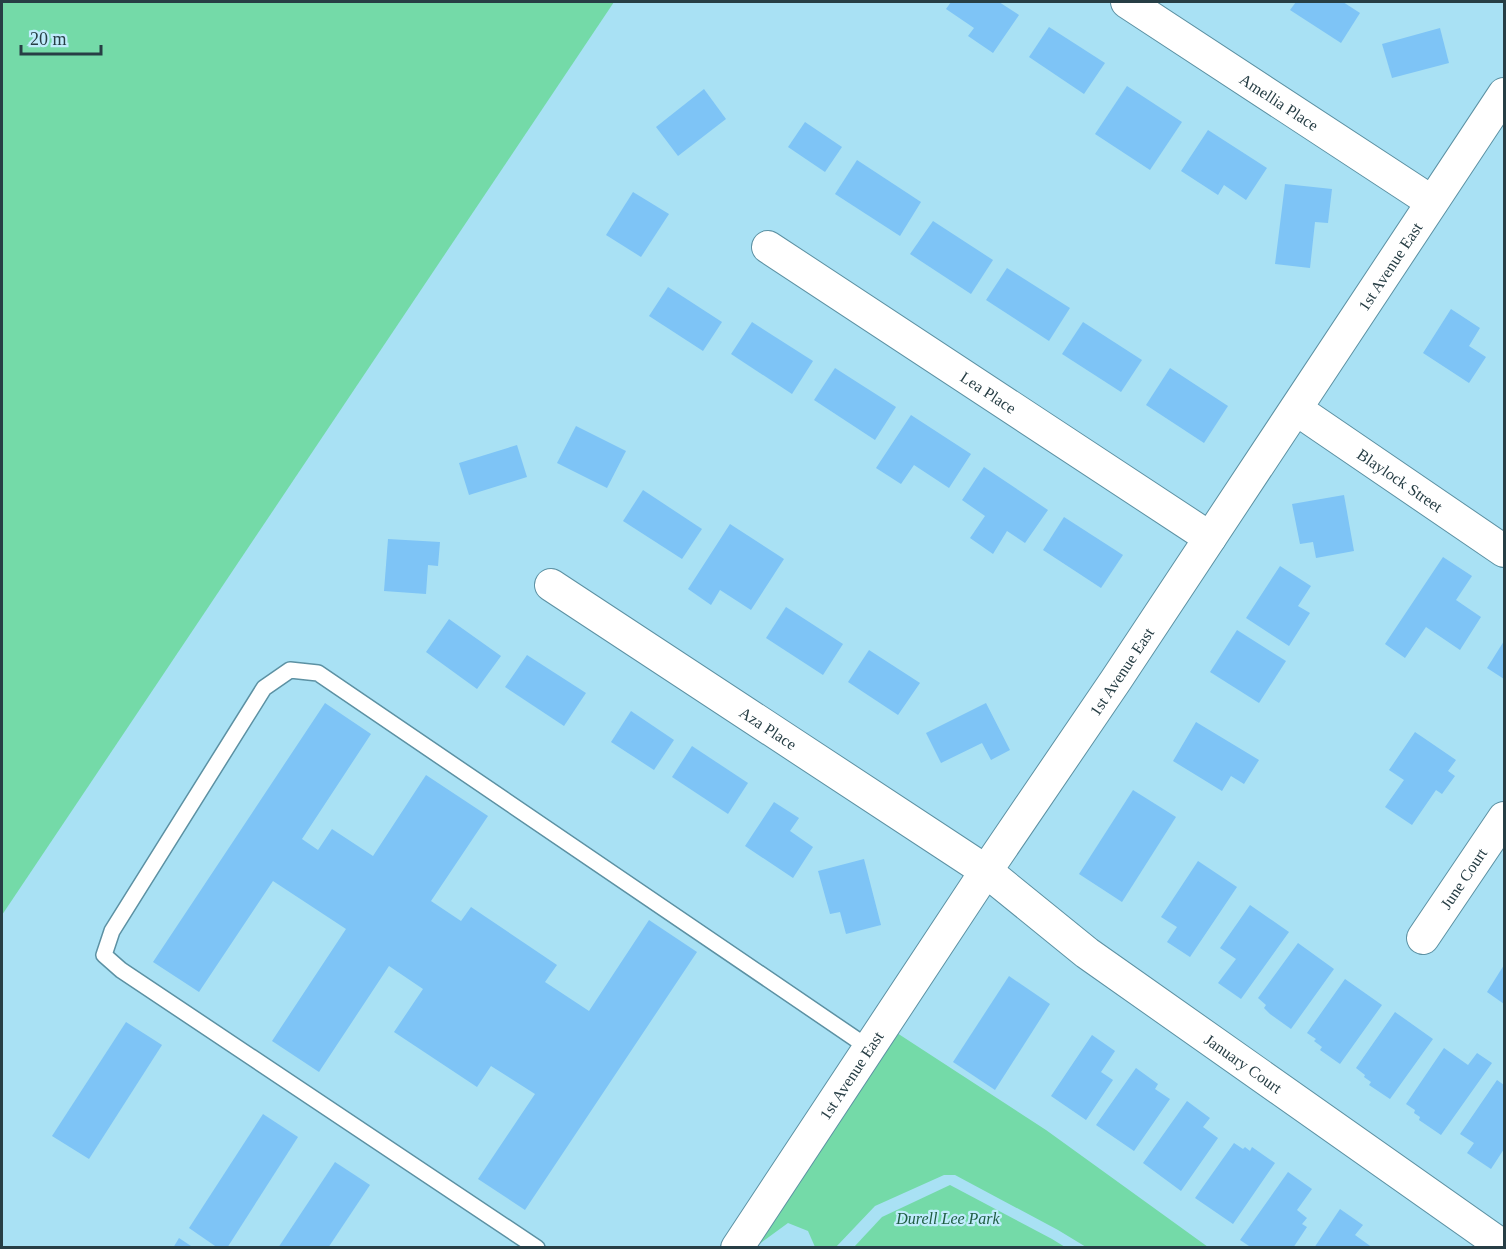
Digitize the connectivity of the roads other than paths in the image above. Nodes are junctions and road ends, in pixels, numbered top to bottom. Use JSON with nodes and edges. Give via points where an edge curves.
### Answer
{"nodes":[{"id":1,"x":1127,"y":2,"type":"edge"},
{"id":2,"x":1504,"y":94,"type":"edge"},
{"id":3,"x":1432,"y":202,"type":"junction"},
{"id":4,"x":768,"y":247,"type":"dead end"},
{"id":5,"x":1296,"y":409,"type":"junction"},
{"id":6,"x":1210,"y":538,"type":"junction"},
{"id":7,"x":1504,"y":551,"type":"edge"},
{"id":8,"x":551,"y":585,"type":"dead end"},
{"id":9,"x":1504,"y":818,"type":"edge"},
{"id":10,"x":986,"y":871,"type":"junction"},
{"id":11,"x":1423,"y":938,"type":"dead end"},
{"id":12,"x":869,"y":1048,"type":"junction"},
{"id":13,"x":1504,"y":1247,"type":"edge"},
{"id":14,"x":537,"y":1248,"type":"edge"},
{"id":15,"x":737,"y":1248,"type":"edge"}],
"edges":[{"from":1,"to":3,"type":"street","name":"Amellia Place"},
{"from":2,"to":3,"type":"street","name":"1st Avenue East"},
{"from":3,"to":5,"type":"street","name":"1st Avenue East"},
{"from":4,"to":6,"type":"street","name":"Lea Place"},
{"from":5,"to":6,"type":"street","name":"1st Avenue East"},
{"from":5,"to":7,"type":"street","name":"Blaylock Street"},
{"from":6,"to":10,"type":"street","name":"1st Avenue East"},
{"from":8,"to":10,"type":"street","name":"Aza Place"},
{"from":9,"to":11,"type":"street","name":"June Court"},
{"from":10,"to":12,"type":"street","name":"1st Avenue East"},
{"from":10,"to":13,"type":"street","name":"January Court","via":[[1087,953]]},
{"from":12,"to":14,"type":"lane","via":[[318,673],[290,670],[264,688],[112,931],[104,955]]},
{"from":12,"to":15,"type":"street","name":"1st Avenue East"}]}
